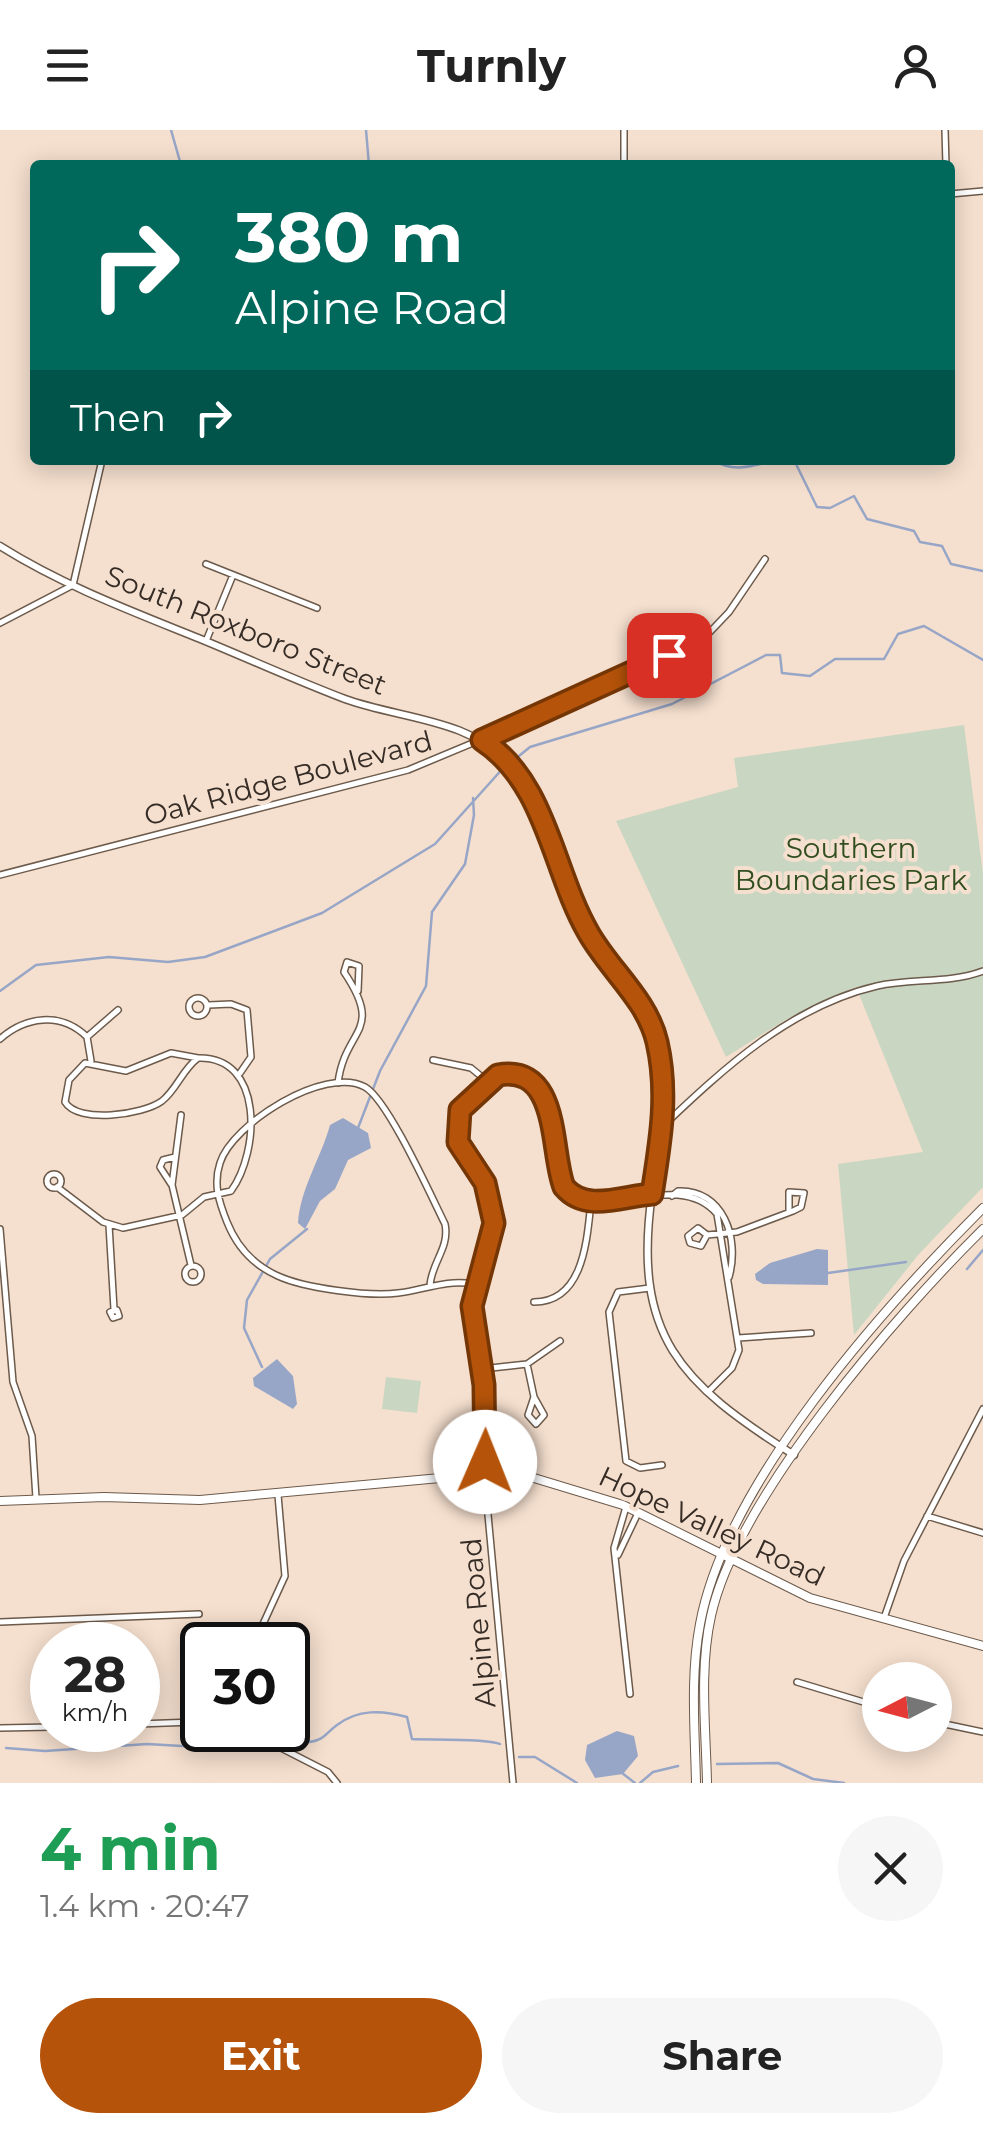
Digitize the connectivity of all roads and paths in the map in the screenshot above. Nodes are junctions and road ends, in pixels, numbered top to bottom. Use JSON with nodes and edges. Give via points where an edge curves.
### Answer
{"nodes":[{"id":1,"x":624,"y":130,"type":"edge"},
{"id":2,"x":945,"y":130,"type":"edge"},
{"id":3,"x":624,"y":160,"type":"edge"},
{"id":4,"x":946,"y":160,"type":"edge"},
{"id":5,"x":983,"y":191,"type":"edge"},
{"id":6,"x":955,"y":194,"type":"edge"},
{"id":7,"x":101,"y":465,"type":"edge"},
{"id":8,"x":0,"y":546,"type":"edge"},
{"id":9,"x":766,"y":558,"type":"dead end"},
{"id":10,"x":206,"y":564,"type":"dead end"},
{"id":11,"x":233,"y":575,"type":"junction"},
{"id":12,"x":73,"y":586,"type":"junction"},
{"id":13,"x":317,"y":608,"type":"dead end"},
{"id":14,"x":0,"y":623,"type":"edge"},
{"id":15,"x":206,"y":641,"type":"junction"},
{"id":16,"x":482,"y":740,"type":"junction"},
{"id":17,"x":0,"y":875,"type":"edge"},
{"id":18,"x":983,"y":971,"type":"edge"},
{"id":19,"x":358,"y":991,"type":"junction"},
{"id":20,"x":209,"y":1005,"type":"dead end"},
{"id":21,"x":118,"y":1010,"type":"dead end"},
{"id":22,"x":87,"y":1037,"type":"junction"},
{"id":23,"x":0,"y":1039,"type":"edge"},
{"id":24,"x":198,"y":1058,"type":"junction"},
{"id":25,"x":433,"y":1060,"type":"dead end"},
{"id":26,"x":91,"y":1062,"type":"junction"},
{"id":27,"x":240,"y":1073,"type":"junction"},
{"id":28,"x":488,"y":1082,"type":"junction"},
{"id":29,"x":338,"y":1083,"type":"junction"},
{"id":30,"x":180,"y":1115,"type":"dead end"},
{"id":31,"x":662,"y":1127,"type":"junction"},
{"id":32,"x":248,"y":1129,"type":"junction"},
{"id":33,"x":175,"y":1158,"type":"junction"},
{"id":34,"x":172,"y":1185,"type":"junction"},
{"id":35,"x":58,"y":1187,"type":"dead end"},
{"id":36,"x":652,"y":1194,"type":"junction"},
{"id":37,"x":217,"y":1195,"type":"junction"},
{"id":38,"x":591,"y":1202,"type":"junction"},
{"id":39,"x":983,"y":1208,"type":"edge"},
{"id":40,"x":788,"y":1212,"type":"junction"},
{"id":41,"x":182,"y":1215,"type":"junction"},
{"id":42,"x":109,"y":1225,"type":"junction"},
{"id":43,"x":983,"y":1229,"type":"edge"},
{"id":44,"x":0,"y":1230,"type":"edge"},
{"id":45,"x":724,"y":1234,"type":"junction"},
{"id":46,"x":707,"y":1235,"type":"dead end"},
{"id":47,"x":191,"y":1265,"type":"dead end"},
{"id":48,"x":474,"y":1285,"type":"junction"},
{"id":49,"x":430,"y":1286,"type":"junction"},
{"id":50,"x":650,"y":1288,"type":"junction"},
{"id":51,"x":534,"y":1302,"type":"dead end"},
{"id":52,"x":114,"y":1309,"type":"dead end"},
{"id":53,"x":811,"y":1333,"type":"dead end"},
{"id":54,"x":738,"y":1338,"type":"junction"},
{"id":55,"x":560,"y":1342,"type":"dead end"},
{"id":56,"x":527,"y":1364,"type":"junction"},
{"id":57,"x":482,"y":1369,"type":"junction"},
{"id":58,"x":706,"y":1394,"type":"junction"},
{"id":59,"x":534,"y":1396,"type":"junction"},
{"id":60,"x":983,"y":1409,"type":"edge"},
{"id":61,"x":782,"y":1448,"type":"junction"},
{"id":62,"x":795,"y":1456,"type":"junction"},
{"id":63,"x":662,"y":1466,"type":"dead end"},
{"id":64,"x":485,"y":1474,"type":"junction"},
{"id":65,"x":278,"y":1495,"type":"junction"},
{"id":66,"x":36,"y":1498,"type":"junction"},
{"id":67,"x":0,"y":1501,"type":"edge"},
{"id":68,"x":626,"y":1507,"type":"junction"},
{"id":69,"x":638,"y":1512,"type":"junction"},
{"id":70,"x":926,"y":1516,"type":"junction"},
{"id":71,"x":983,"y":1534,"type":"edge"},
{"id":72,"x":618,"y":1555,"type":"junction"},
{"id":73,"x":725,"y":1556,"type":"junction"},
{"id":74,"x":199,"y":1614,"type":"dead end"},
{"id":75,"x":884,"y":1621,"type":"junction"},
{"id":76,"x":0,"y":1622,"type":"edge"},
{"id":77,"x":264,"y":1622,"type":"edge"},
{"id":78,"x":983,"y":1646,"type":"edge"},
{"id":79,"x":797,"y":1682,"type":"dead end"},
{"id":80,"x":630,"y":1694,"type":"dead end"},
{"id":81,"x":862,"y":1701,"type":"edge"},
{"id":82,"x":952,"y":1726,"type":"edge"},
{"id":83,"x":30,"y":1727,"type":"edge"},
{"id":84,"x":0,"y":1728,"type":"edge"},
{"id":85,"x":983,"y":1732,"type":"edge"},
{"id":86,"x":289,"y":1752,"type":"edge"},
{"id":87,"x":337,"y":1783,"type":"edge"},
{"id":88,"x":512,"y":1783,"type":"edge"},
{"id":89,"x":696,"y":1783,"type":"edge"},
{"id":90,"x":707,"y":1783,"type":"edge"}],
"edges":[{"from":1,"to":3,"type":"street"},
{"from":2,"to":4,"type":"street"},
{"from":5,"to":6,"type":"street"},
{"from":7,"to":12,"type":"street"},
{"from":8,"to":12,"type":"street","name":"South Roxboro Street"},
{"from":9,"to":16,"type":"street","name":"Oak Ridge Boulevard","via":[[708,634]]},
{"from":10,"to":11,"type":"street"},
{"from":11,"to":13,"type":"street"},
{"from":11,"to":15,"type":"street"},
{"from":12,"to":14,"type":"street"},
{"from":12,"to":15,"type":"street","name":"South Roxboro Street"},
{"from":15,"to":16,"type":"street","name":"South Roxboro Street","via":[[356,703]]},
{"from":16,"to":17,"type":"street","name":"Oak Ridge Boulevard","via":[[382,778]]},
{"from":16,"to":31,"type":"street","via":[[524,784],[587,931],[648,1016],[663,1074]]},
{"from":18,"to":31,"type":"street","via":[[879,986],[813,1011],[730,1064]]},
{"from":19,"to":19,"type":"street","via":[[359,966],[346,962],[344,972]]},
{"from":19,"to":29,"type":"street","via":[[363,1023]]},
{"from":20,"to":27,"type":"street","via":[[247,1010],[251,1058]]},
{"from":21,"to":22,"type":"street"},
{"from":22,"to":23,"type":"street","via":[[40,1019],[18,1024]]},
{"from":22,"to":26,"type":"street"},
{"from":24,"to":26,"type":"street","via":[[171,1053],[126,1071]]},
{"from":24,"to":26,"type":"street","via":[[156,1105],[134,1112],[76,1112],[67,1106],[65,1091],[74,1072]]},
{"from":24,"to":27,"type":"street"},
{"from":25,"to":28,"type":"street","via":[[476,1070]]},
{"from":27,"to":32,"type":"street","via":[[249,1100]]},
{"from":28,"to":38,"type":"street","via":[[515,1074],[537,1087],[558,1143],[561,1182],[571,1195]]},
{"from":28,"to":48,"type":"street","name":"Alpine Road","via":[[467,1099],[456,1120],[458,1142],[485,1183],[494,1223]]},
{"from":29,"to":32,"type":"street","via":[[279,1103]]},
{"from":29,"to":49,"type":"street","via":[[366,1088],[388,1112],[445,1224],[447,1238]]},
{"from":30,"to":33,"type":"street"},
{"from":31,"to":36,"type":"street"},
{"from":32,"to":37,"type":"street","via":[[221,1160]]},
{"from":32,"to":37,"type":"street","via":[[236,1184]]},
{"from":33,"to":34,"type":"street"},
{"from":33,"to":34,"type":"street","via":[[160,1167]]},
{"from":34,"to":41,"type":"street"},
{"from":35,"to":42,"type":"street"},
{"from":36,"to":38,"type":"street"},
{"from":36,"to":45,"type":"street","via":[[710,1206]]},
{"from":36,"to":50,"type":"street"},
{"from":37,"to":41,"type":"street"},
{"from":37,"to":49,"type":"street","via":[[239,1246],[276,1275],[381,1294]]},
{"from":38,"to":51,"type":"street","via":[[588,1245],[567,1289],[554,1300]]},
{"from":39,"to":61,"type":"main road","via":[[856,1349]]},
{"from":40,"to":40,"type":"street","via":[[801,1206],[804,1193],[789,1192]]},
{"from":40,"to":45,"type":"street"},
{"from":41,"to":42,"type":"street","via":[[137,1228]]},
{"from":41,"to":47,"type":"street"},
{"from":42,"to":52,"type":"street"},
{"from":43,"to":62,"type":"main road","via":[[892,1328]]},
{"from":44,"to":66,"type":"street","via":[[12,1382],[32,1436]]},
{"from":45,"to":46,"type":"street"},
{"from":45,"to":54,"type":"street"},
{"from":48,"to":49,"type":"street"},
{"from":48,"to":57,"type":"street","name":"Alpine Road"},
{"from":50,"to":58,"type":"street","via":[[670,1349]]},
{"from":50,"to":63,"type":"street","via":[[618,1292],[609,1312],[626,1461],[640,1468]]},
{"from":53,"to":54,"type":"street"},
{"from":54,"to":58,"type":"street","via":[[737,1360]]},
{"from":55,"to":56,"type":"street"},
{"from":56,"to":57,"type":"street"},
{"from":56,"to":59,"type":"street"},
{"from":57,"to":64,"type":"street","name":"Alpine Road"},
{"from":58,"to":61,"type":"street"},
{"from":59,"to":59,"type":"street","via":[[544,1415],[536,1424],[528,1415]]},
{"from":60,"to":70,"type":"street"},
{"from":61,"to":62,"type":"street"},
{"from":61,"to":73,"type":"main road"},
{"from":62,"to":73,"type":"main road"},
{"from":64,"to":65,"type":"main road","name":"Hope Valley Road"},
{"from":64,"to":68,"type":"main road","name":"Hope Valley Road","via":[[552,1482]]},
{"from":64,"to":88,"type":"street","name":"Alpine Road"},
{"from":65,"to":66,"type":"main road","name":"Hope Valley Road"},
{"from":65,"to":77,"type":"street","via":[[285,1576]]},
{"from":66,"to":67,"type":"main road","name":"Hope Valley Road"},
{"from":68,"to":69,"type":"main road","name":"Hope Valley Road"},
{"from":68,"to":72,"type":"street","via":[[616,1533]]},
{"from":69,"to":72,"type":"street"},
{"from":69,"to":73,"type":"main road","name":"Hope Valley Road"},
{"from":70,"to":71,"type":"street"},
{"from":70,"to":75,"type":"street"},
{"from":72,"to":80,"type":"street"},
{"from":73,"to":75,"type":"main road","name":"Hope Valley Road","via":[[799,1593]]},
{"from":73,"to":89,"type":"main road","via":[[696,1644]]},
{"from":73,"to":90,"type":"main road","via":[[706,1660]]},
{"from":74,"to":76,"type":"street"},
{"from":75,"to":78,"type":"main road","name":"Hope Valley Road"},
{"from":79,"to":81,"type":"street"},
{"from":82,"to":85,"type":"street"},
{"from":83,"to":84,"type":"street"},
{"from":86,"to":87,"type":"street"}]}
